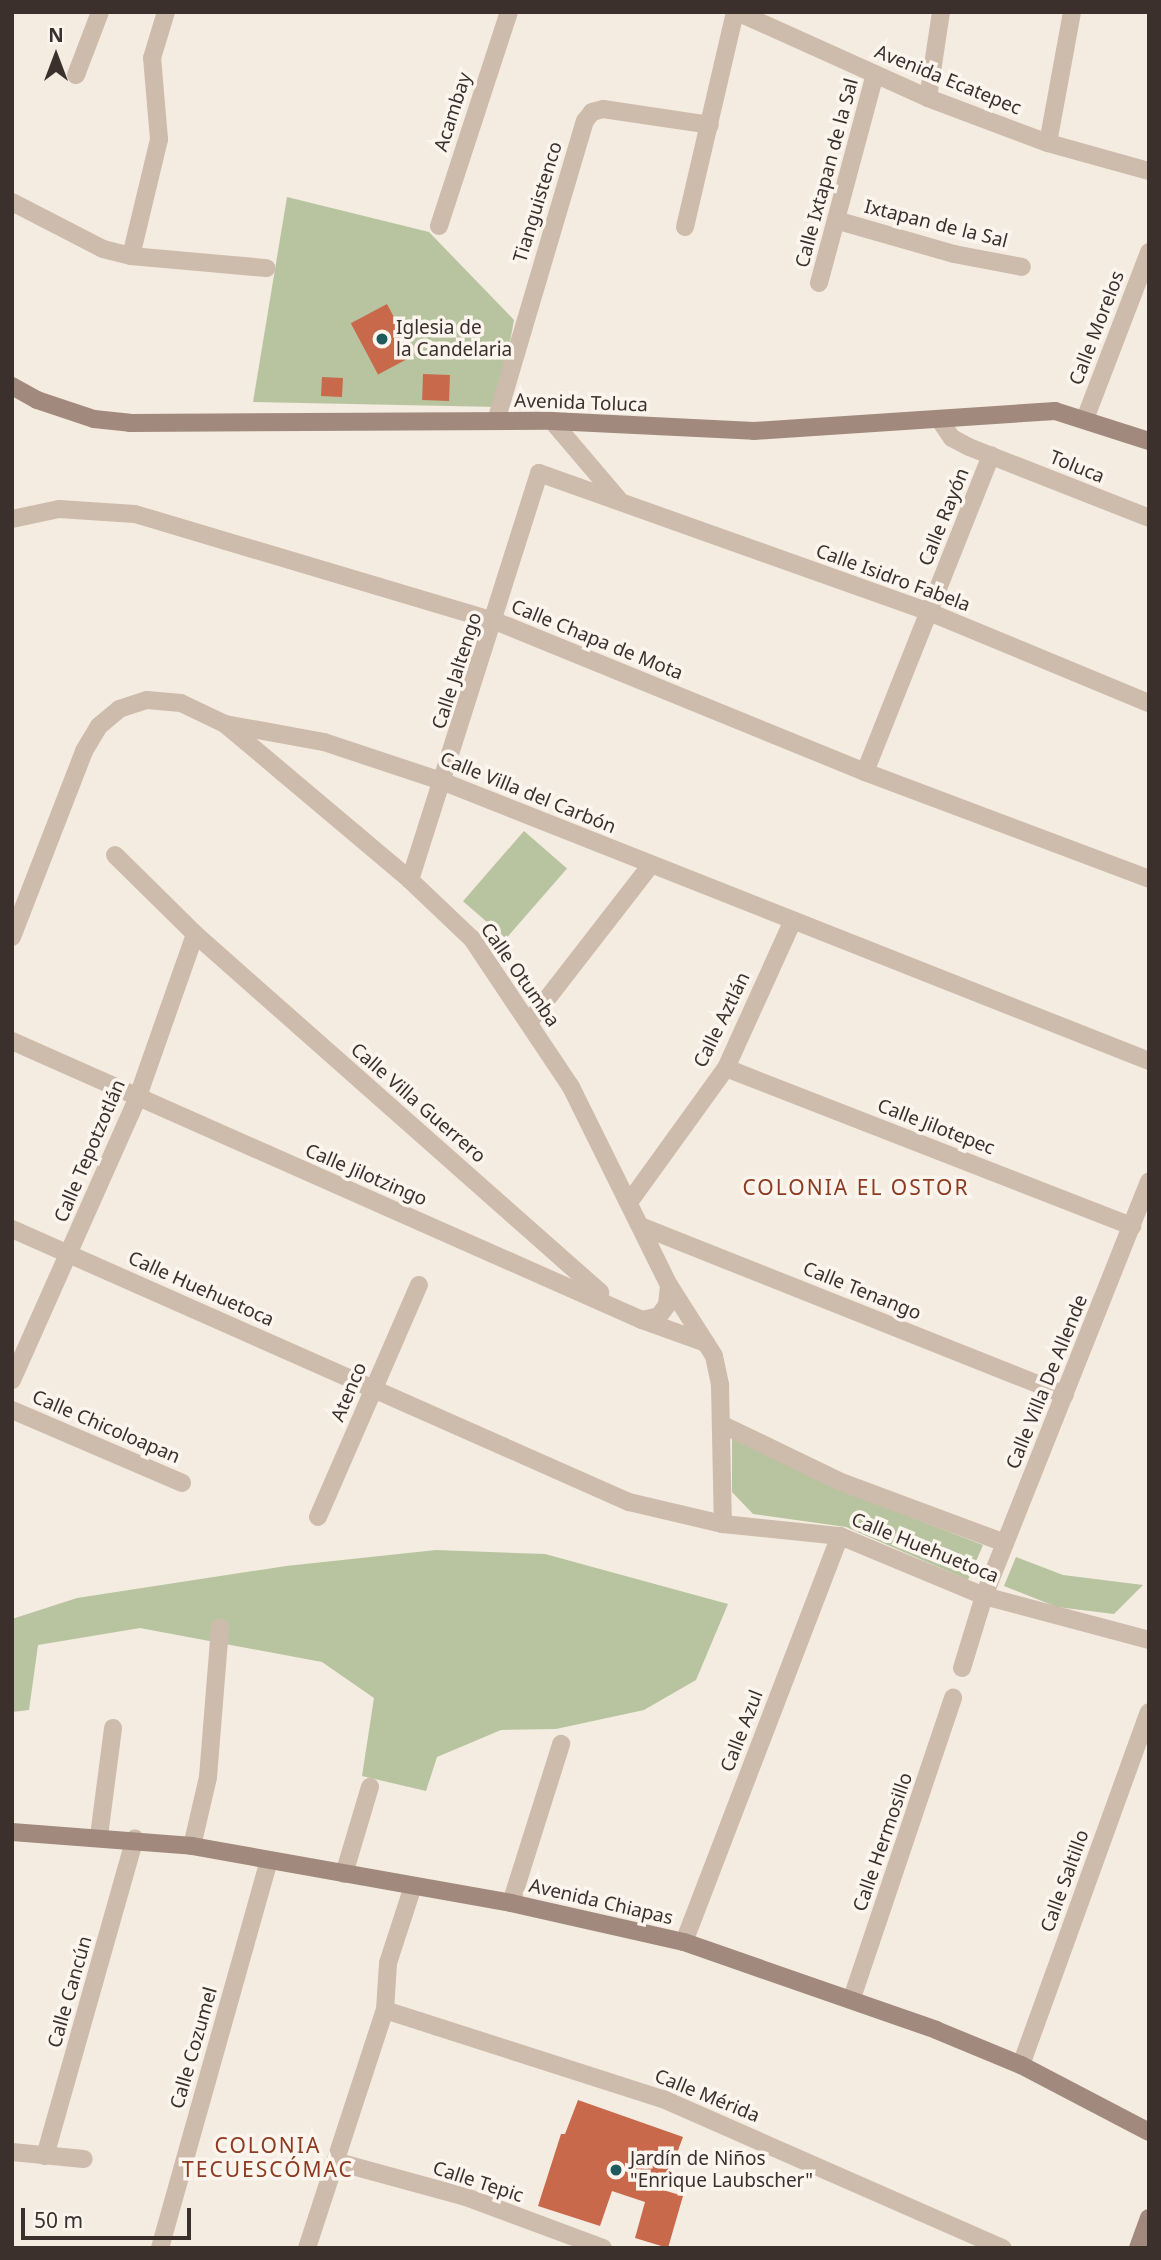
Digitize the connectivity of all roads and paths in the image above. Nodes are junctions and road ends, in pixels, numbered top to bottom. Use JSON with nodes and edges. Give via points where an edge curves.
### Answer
{"nodes":[{"id":1,"x":100,"y":12,"type":"edge"},
{"id":2,"x":166,"y":12,"type":"edge"},
{"id":3,"x":509,"y":12,"type":"edge"},
{"id":4,"x":736,"y":12,"type":"edge"},
{"id":5,"x":941,"y":12,"type":"edge"},
{"id":6,"x":1072,"y":12,"type":"edge"},
{"id":7,"x":775,"y":21,"type":"edge"},
{"id":8,"x":875,"y":74,"type":"junction"},
{"id":9,"x":76,"y":75,"type":"dead end"},
{"id":10,"x":928,"y":97,"type":"junction"},
{"id":11,"x":710,"y":125,"type":"junction"},
{"id":12,"x":1048,"y":143,"type":"junction"},
{"id":13,"x":1149,"y":171,"type":"edge"},
{"id":14,"x":12,"y":202,"type":"edge"},
{"id":15,"x":839,"y":221,"type":"junction"},
{"id":16,"x":439,"y":226,"type":"dead end"},
{"id":17,"x":685,"y":227,"type":"dead end"},
{"id":18,"x":1149,"y":252,"type":"edge"},
{"id":19,"x":131,"y":256,"type":"junction"},
{"id":20,"x":1022,"y":267,"type":"dead end"},
{"id":21,"x":266,"y":268,"type":"dead end"},
{"id":22,"x":819,"y":283,"type":"dead end"},
{"id":23,"x":12,"y":386,"type":"edge"},
{"id":24,"x":939,"y":419,"type":"junction"},
{"id":25,"x":1085,"y":419,"type":"junction"},
{"id":26,"x":496,"y":421,"type":"junction"},
{"id":27,"x":552,"y":421,"type":"junction"},
{"id":28,"x":1149,"y":441,"type":"edge"},
{"id":29,"x":991,"y":455,"type":"junction"},
{"id":30,"x":539,"y":473,"type":"joint"},
{"id":31,"x":620,"y":501,"type":"junction"},
{"id":32,"x":1149,"y":518,"type":"edge"},
{"id":33,"x":12,"y":519,"type":"edge"},
{"id":34,"x":929,"y":612,"type":"junction"},
{"id":35,"x":495,"y":621,"type":"junction"},
{"id":36,"x":1149,"y":703,"type":"edge"},
{"id":37,"x":225,"y":724,"type":"junction"},
{"id":38,"x":865,"y":772,"type":"junction"},
{"id":39,"x":444,"y":782,"type":"junction"},
{"id":40,"x":115,"y":855,"type":"dead end"},
{"id":41,"x":651,"y":865,"type":"junction"},
{"id":42,"x":1149,"y":879,"type":"edge"},
{"id":43,"x":410,"y":880,"type":"junction"},
{"id":44,"x":793,"y":920,"type":"junction"},
{"id":45,"x":195,"y":934,"type":"junction"},
{"id":46,"x":12,"y":937,"type":"edge"},
{"id":47,"x":529,"y":1022,"type":"junction"},
{"id":48,"x":12,"y":1041,"type":"edge"},
{"id":49,"x":1149,"y":1061,"type":"edge"},
{"id":50,"x":726,"y":1068,"type":"junction"},
{"id":51,"x":137,"y":1099,"type":"junction"},
{"id":52,"x":1149,"y":1182,"type":"edge"},
{"id":53,"x":630,"y":1201,"type":"junction"},
{"id":54,"x":1132,"y":1226,"type":"junction"},
{"id":55,"x":643,"y":1227,"type":"junction"},
{"id":56,"x":12,"y":1228,"type":"edge"},
{"id":57,"x":69,"y":1254,"type":"junction"},
{"id":58,"x":419,"y":1285,"type":"dead end"},
{"id":59,"x":669,"y":1285,"type":"junction"},
{"id":60,"x":613,"y":1304,"type":"junction"},
{"id":61,"x":642,"y":1320,"type":"junction"},
{"id":62,"x":706,"y":1343,"type":"junction"},
{"id":63,"x":12,"y":1380,"type":"edge"},
{"id":64,"x":374,"y":1387,"type":"junction"},
{"id":65,"x":1065,"y":1395,"type":"junction"},
{"id":66,"x":12,"y":1410,"type":"edge"},
{"id":67,"x":722,"y":1424,"type":"junction"},
{"id":68,"x":183,"y":1483,"type":"dead end"},
{"id":69,"x":318,"y":1517,"type":"dead end"},
{"id":70,"x":723,"y":1524,"type":"junction"},
{"id":71,"x":840,"y":1536,"type":"junction"},
{"id":72,"x":1005,"y":1543,"type":"junction"},
{"id":73,"x":984,"y":1596,"type":"junction"},
{"id":74,"x":220,"y":1627,"type":"dead end"},
{"id":75,"x":1148,"y":1637,"type":"edge"},
{"id":76,"x":961,"y":1668,"type":"dead end"},
{"id":77,"x":953,"y":1698,"type":"dead end"},
{"id":78,"x":1149,"y":1712,"type":"edge"},
{"id":79,"x":113,"y":1728,"type":"dead end"},
{"id":80,"x":561,"y":1744,"type":"dead end"},
{"id":81,"x":1143,"y":1748,"type":"edge"},
{"id":82,"x":370,"y":1787,"type":"dead end"},
{"id":83,"x":12,"y":1832,"type":"edge"},
{"id":84,"x":99,"y":1836,"type":"junction"},
{"id":85,"x":135,"y":1839,"type":"junction"},
{"id":86,"x":192,"y":1846,"type":"junction"},
{"id":87,"x":269,"y":1860,"type":"junction"},
{"id":88,"x":344,"y":1874,"type":"junction"},
{"id":89,"x":413,"y":1886,"type":"junction"},
{"id":90,"x":512,"y":1903,"type":"junction"},
{"id":91,"x":684,"y":1942,"type":"junction"},
{"id":92,"x":852,"y":1998,"type":"junction"},
{"id":93,"x":385,"y":2010,"type":"junction"},
{"id":94,"x":1021,"y":2065,"type":"junction"},
{"id":95,"x":1149,"y":2132,"type":"edge"},
{"id":96,"x":12,"y":2152,"type":"edge"},
{"id":97,"x":45,"y":2155,"type":"junction"},
{"id":98,"x":84,"y":2159,"type":"dead end"},
{"id":99,"x":338,"y":2162,"type":"junction"},
{"id":100,"x":1149,"y":2218,"type":"edge"},
{"id":101,"x":160,"y":2248,"type":"edge"},
{"id":102,"x":307,"y":2248,"type":"edge"},
{"id":103,"x":603,"y":2248,"type":"edge"},
{"id":104,"x":1003,"y":2248,"type":"edge"},
{"id":105,"x":1138,"y":2248,"type":"edge"}],
"edges":[{"from":1,"to":9,"type":"street"},
{"from":2,"to":19,"type":"street","via":[[152,58],[159,139]]},
{"from":3,"to":16,"type":"street","name":"Acambay"},
{"from":4,"to":7,"type":"street","name":"Avenida Ecatepec"},
{"from":4,"to":11,"type":"street"},
{"from":5,"to":10,"type":"street"},
{"from":6,"to":12,"type":"street"},
{"from":7,"to":8,"type":"street","name":"Avenida Ecatepec"},
{"from":8,"to":10,"type":"street","name":"Avenida Ecatepec"},
{"from":8,"to":15,"type":"street","name":"Calle Ixtapan de la Sal"},
{"from":10,"to":12,"type":"street","name":"Avenida Ecatepec"},
{"from":11,"to":17,"type":"street"},
{"from":11,"to":26,"type":"street","name":"Tianguistenco","via":[[603,109],[592,112],[585,121]]},
{"from":12,"to":13,"type":"street","name":"Avenida Ecatepec"},
{"from":14,"to":19,"type":"street","via":[[83,240]]},
{"from":15,"to":20,"type":"street","name":"Ixtapan de la Sal","via":[[954,254]]},
{"from":15,"to":22,"type":"street","name":"Calle Ixtapan de la Sal"},
{"from":18,"to":25,"type":"street","name":"Calle Morelos"},
{"from":19,"to":21,"type":"street"},
{"from":23,"to":26,"type":"street","name":"Avenida Toluca","via":[[37,400],[94,419],[130,423]]},
{"from":24,"to":25,"type":"street","name":"Avenida Toluca","via":[[1055,411]]},
{"from":24,"to":27,"type":"street","name":"Avenida Toluca","via":[[754,431]]},
{"from":24,"to":29,"type":"street","name":"Calle Rayón","via":[[952,438]]},
{"from":25,"to":28,"type":"street","name":"Avenida Toluca"},
{"from":26,"to":27,"type":"street","name":"Avenida Toluca"},
{"from":27,"to":31,"type":"street","name":"Calle Isidro Fabela"},
{"from":29,"to":32,"type":"street","name":"Toluca"},
{"from":29,"to":34,"type":"street","name":"Calle Rayón"},
{"from":30,"to":31,"type":"street","name":"Calle Isidro Fabela"},
{"from":30,"to":35,"type":"street","name":"Calle Jaltengo"},
{"from":31,"to":34,"type":"street","name":"Calle Isidro Fabela"},
{"from":33,"to":35,"type":"street","name":"Calle Chapa de Mota","via":[[59,509],[135,514]]},
{"from":34,"to":36,"type":"street","name":"Calle Isidro Fabela"},
{"from":34,"to":38,"type":"street","name":"Calle Rayón"},
{"from":35,"to":38,"type":"street","name":"Calle Chapa de Mota"},
{"from":35,"to":39,"type":"street","name":"Calle Jaltengo"},
{"from":37,"to":39,"type":"street","name":"Calle Villa del Carbón","via":[[324,742]]},
{"from":37,"to":43,"type":"street","name":"Calle Otumba"},
{"from":37,"to":46,"type":"street","name":"Calle Villa del Carbón","via":[[181,703],[147,700],[119,709],[99,726],[84,751]]},
{"from":38,"to":42,"type":"street","name":"Calle Chapa de Mota"},
{"from":39,"to":41,"type":"street","name":"Calle Villa del Carbón"},
{"from":39,"to":43,"type":"street","name":"Calle Jaltengo"},
{"from":40,"to":45,"type":"street","name":"Calle Villa Guerrero"},
{"from":41,"to":44,"type":"street","name":"Calle Villa del Carbón"},
{"from":41,"to":47,"type":"street"},
{"from":43,"to":47,"type":"street","name":"Calle Otumba","via":[[472,939]]},
{"from":44,"to":49,"type":"street","name":"Calle Villa del Carbón"},
{"from":44,"to":50,"type":"street","name":"Calle Aztlán"},
{"from":45,"to":51,"type":"street","name":"Calle Tepotzotlán"},
{"from":45,"to":60,"type":"street","name":"Calle Villa Guerrero"},
{"from":47,"to":53,"type":"street","name":"Calle Otumba","via":[[571,1087]]},
{"from":48,"to":51,"type":"street","name":"Calle Jilotzingo"},
{"from":50,"to":53,"type":"street","name":"Calle Aztlán"},
{"from":50,"to":54,"type":"street","name":"Calle Jilotepec"},
{"from":51,"to":57,"type":"street","name":"Calle Tepotzotlán"},
{"from":51,"to":60,"type":"street","name":"Calle Jilotzingo"},
{"from":52,"to":54,"type":"street","name":"Calle Villa De Allende"},
{"from":53,"to":55,"type":"street","name":"Calle Otumba"},
{"from":54,"to":65,"type":"street","name":"Calle Villa De Allende"},
{"from":55,"to":59,"type":"street","name":"Calle Otumba"},
{"from":55,"to":65,"type":"street","name":"Calle Tenango"},
{"from":56,"to":57,"type":"street","name":"Calle Huehuetoca"},
{"from":57,"to":63,"type":"street","name":"Calle Tepotzotlán"},
{"from":57,"to":64,"type":"street","name":"Calle Huehuetoca"},
{"from":58,"to":64,"type":"street","name":"Atenco"},
{"from":59,"to":61,"type":"street","via":[[667,1305],[659,1315]]},
{"from":59,"to":62,"type":"street","name":"Calle Otumba"},
{"from":60,"to":61,"type":"street","name":"Calle Jilotzingo"},
{"from":61,"to":62,"type":"street","name":"Calle Jilotzingo"},
{"from":62,"to":67,"type":"street","name":"Calle Otumba","via":[[720,1385]]},
{"from":64,"to":69,"type":"street","name":"Atenco"},
{"from":64,"to":70,"type":"street","name":"Calle Huehuetoca","via":[[629,1502]]},
{"from":65,"to":72,"type":"street","name":"Calle Villa De Allende"},
{"from":66,"to":68,"type":"street","name":"Calle Chicoloapan"},
{"from":67,"to":70,"type":"street","name":"Calle Otumba"},
{"from":67,"to":72,"type":"street","via":[[841,1482]]},
{"from":70,"to":71,"type":"street","name":"Calle Huehuetoca"},
{"from":71,"to":73,"type":"street","name":"Calle Huehuetoca"},
{"from":71,"to":91,"type":"street","name":"Calle Azul"},
{"from":72,"to":73,"type":"street","name":"Calle Villa De Allende"},
{"from":73,"to":75,"type":"street","name":"Calle Huehuetoca"},
{"from":73,"to":76,"type":"street"},
{"from":74,"to":86,"type":"street","via":[[208,1777]]},
{"from":77,"to":92,"type":"street","name":"Calle Hermosillo"},
{"from":78,"to":81,"type":"street","name":"Calle Saltillo"},
{"from":79,"to":84,"type":"street"},
{"from":80,"to":90,"type":"street"},
{"from":81,"to":94,"type":"street","name":"Calle Saltillo"},
{"from":82,"to":88,"type":"street"},
{"from":83,"to":84,"type":"street","name":"Avenida Chiapas"},
{"from":84,"to":85,"type":"street","name":"Avenida Chiapas"},
{"from":85,"to":86,"type":"street","name":"Avenida Chiapas"},
{"from":85,"to":97,"type":"street","name":"Calle Cancún"},
{"from":86,"to":87,"type":"street","name":"Avenida Chiapas"},
{"from":87,"to":88,"type":"street","name":"Avenida Chiapas"},
{"from":87,"to":101,"type":"street","name":"Calle Cozumel"},
{"from":88,"to":89,"type":"street","name":"Avenida Chiapas"},
{"from":89,"to":90,"type":"street","name":"Avenida Chiapas"},
{"from":89,"to":93,"type":"street","via":[[388,1963]]},
{"from":90,"to":91,"type":"street","name":"Avenida Chiapas"},
{"from":91,"to":92,"type":"street","name":"Avenida Chiapas"},
{"from":92,"to":94,"type":"street","name":"Avenida Chiapas"},
{"from":93,"to":99,"type":"street"},
{"from":93,"to":104,"type":"street","name":"Calle Mérida","via":[[663,2099]]},
{"from":94,"to":95,"type":"street","name":"Avenida Chiapas"},
{"from":96,"to":97,"type":"street"},
{"from":97,"to":98,"type":"street"},
{"from":99,"to":102,"type":"street"},
{"from":99,"to":103,"type":"street","name":"Calle Tepic","via":[[466,2197]]},
{"from":100,"to":105,"type":"street"}]}
